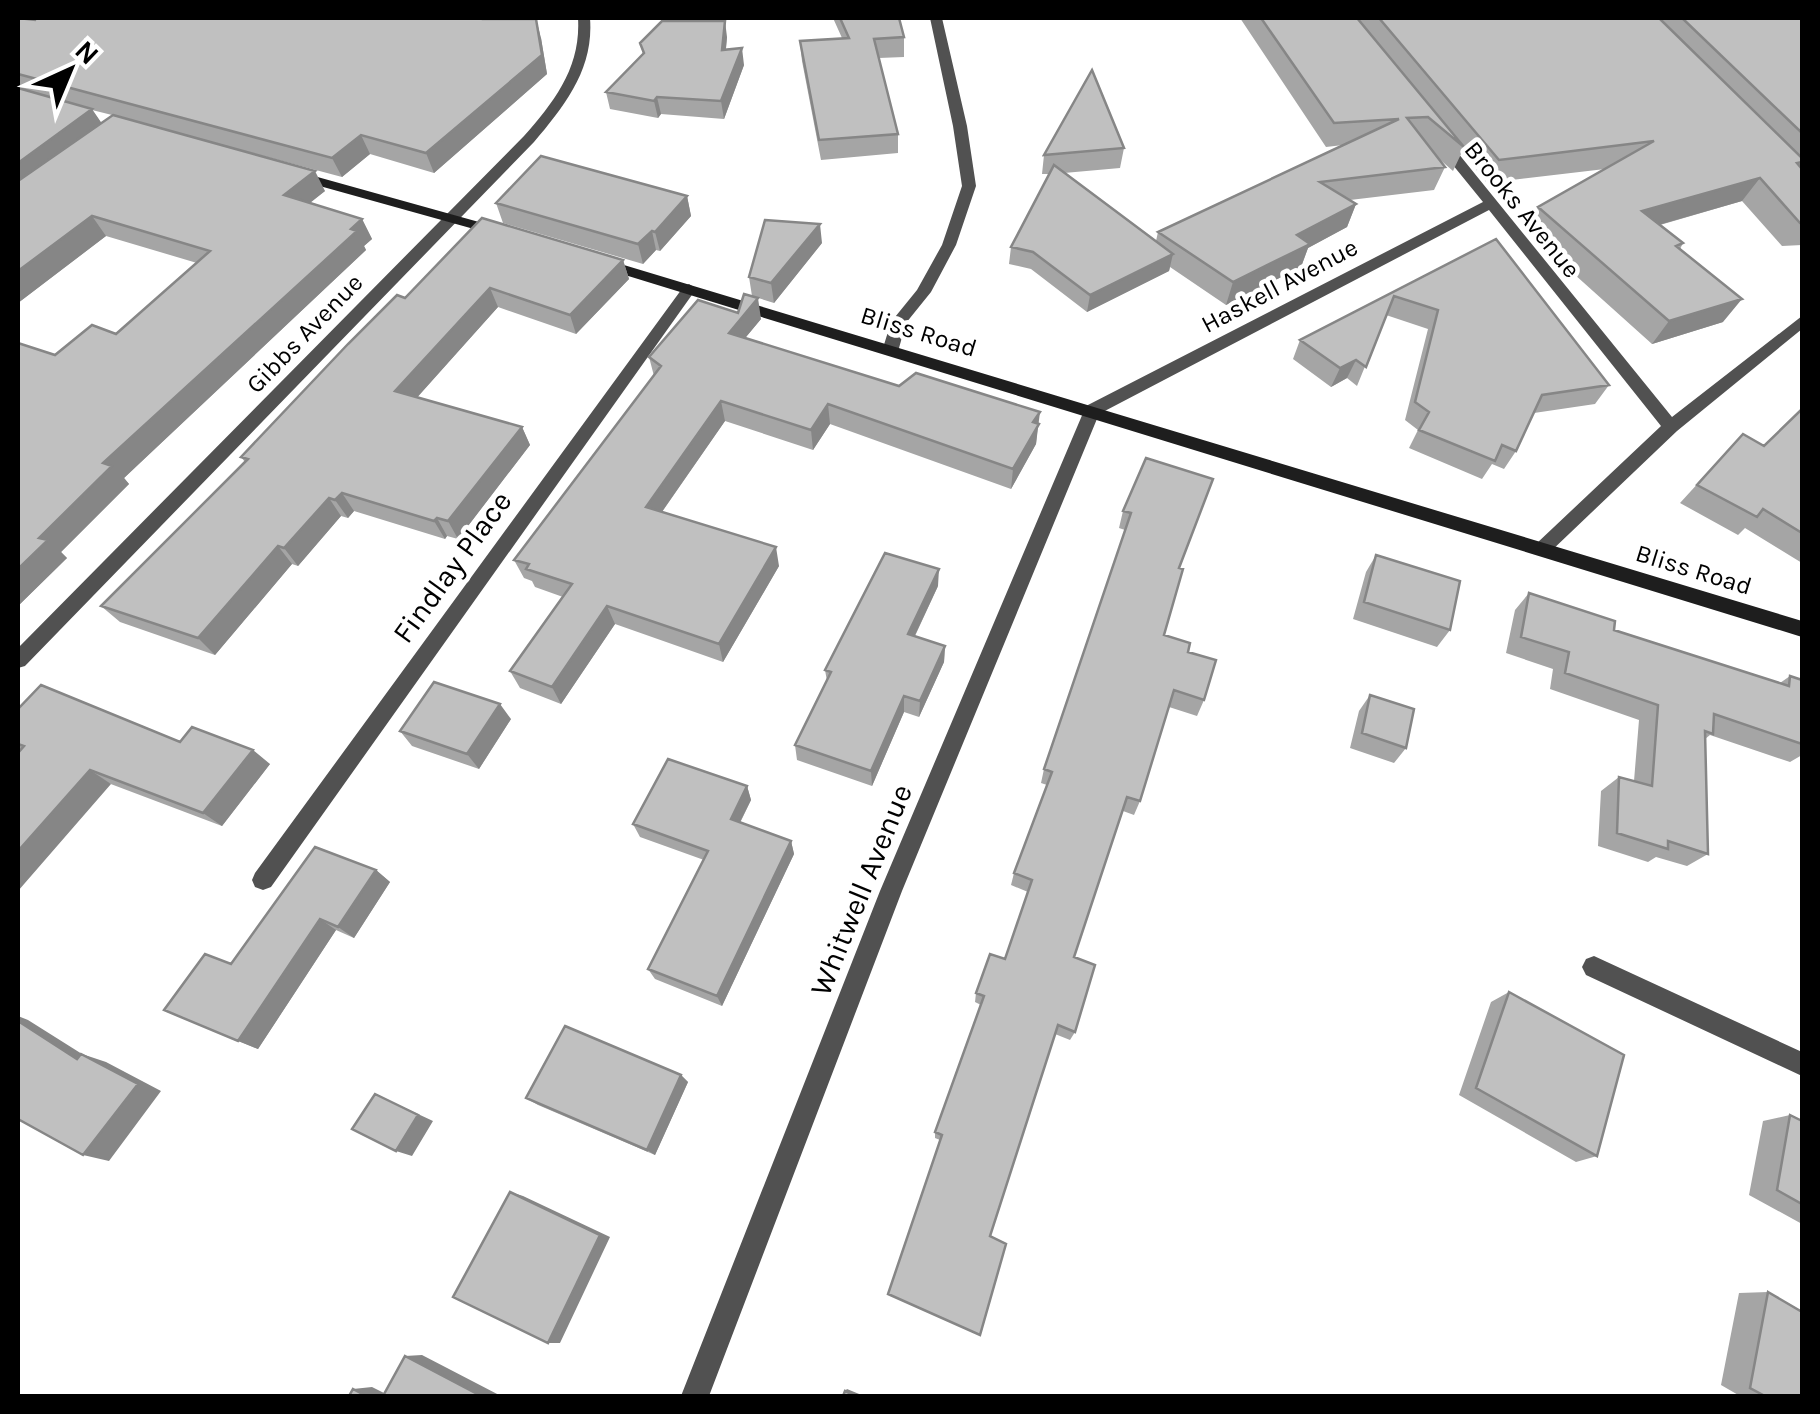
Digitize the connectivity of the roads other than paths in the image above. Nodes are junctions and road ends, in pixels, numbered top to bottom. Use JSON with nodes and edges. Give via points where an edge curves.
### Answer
{"nodes":[{"id":1,"x":584,"y":18,"type":"edge"},
{"id":2,"x":936,"y":18,"type":"edge"},
{"id":3,"x":1432,"y":130,"type":"edge"},
{"id":4,"x":271,"y":168,"type":"edge"},
{"id":5,"x":1490,"y":204,"type":"junction"},
{"id":6,"x":449,"y":218,"type":"junction"},
{"id":7,"x":524,"y":240,"type":"edge"},
{"id":8,"x":579,"y":256,"type":"edge"},
{"id":9,"x":689,"y":289,"type":"junction"},
{"id":10,"x":1802,"y":321,"type":"edge"},
{"id":11,"x":891,"y":348,"type":"junction"},
{"id":12,"x":1092,"y":410,"type":"junction"},
{"id":13,"x":1670,"y":428,"type":"junction"},
{"id":14,"x":1542,"y":549,"type":"junction"},
{"id":15,"x":1802,"y":628,"type":"edge"},
{"id":16,"x":18,"y":660,"type":"edge"},
{"id":17,"x":263,"y":880,"type":"dead end"},
{"id":18,"x":1594,"y":967,"type":"dead end"},
{"id":19,"x":1802,"y":1064,"type":"edge"},
{"id":20,"x":695,"y":1396,"type":"edge"}],
"edges":[{"from":1,"to":6,"type":"street","name":"Gibbs Avenue","via":[[586,48],[557,105]]},
{"from":2,"to":11,"type":"street","via":[[968,186],[949,245],[899,322]]},
{"from":3,"to":5,"type":"street","name":"Brooks Avenue"},
{"from":4,"to":6,"type":"street"},
{"from":5,"to":12,"type":"street","name":"Haskell Avenue"},
{"from":5,"to":13,"type":"street","name":"Brooks Avenue"},
{"from":6,"to":7,"type":"street"},
{"from":6,"to":16,"type":"street","name":"Gibbs Avenue"},
{"from":8,"to":9,"type":"street","name":"Bliss Road"},
{"from":9,"to":11,"type":"street","name":"Bliss Road"},
{"from":9,"to":17,"type":"street","name":"Findlay Place"},
{"from":10,"to":13,"type":"street"},
{"from":11,"to":12,"type":"street","name":"Bliss Road"},
{"from":12,"to":14,"type":"street","name":"Bliss Road"},
{"from":12,"to":20,"type":"street","name":"Whitwell Avenue","via":[[891,891]]},
{"from":13,"to":14,"type":"street"},
{"from":14,"to":15,"type":"street","name":"Bliss Road"},
{"from":18,"to":19,"type":"street"}]}
